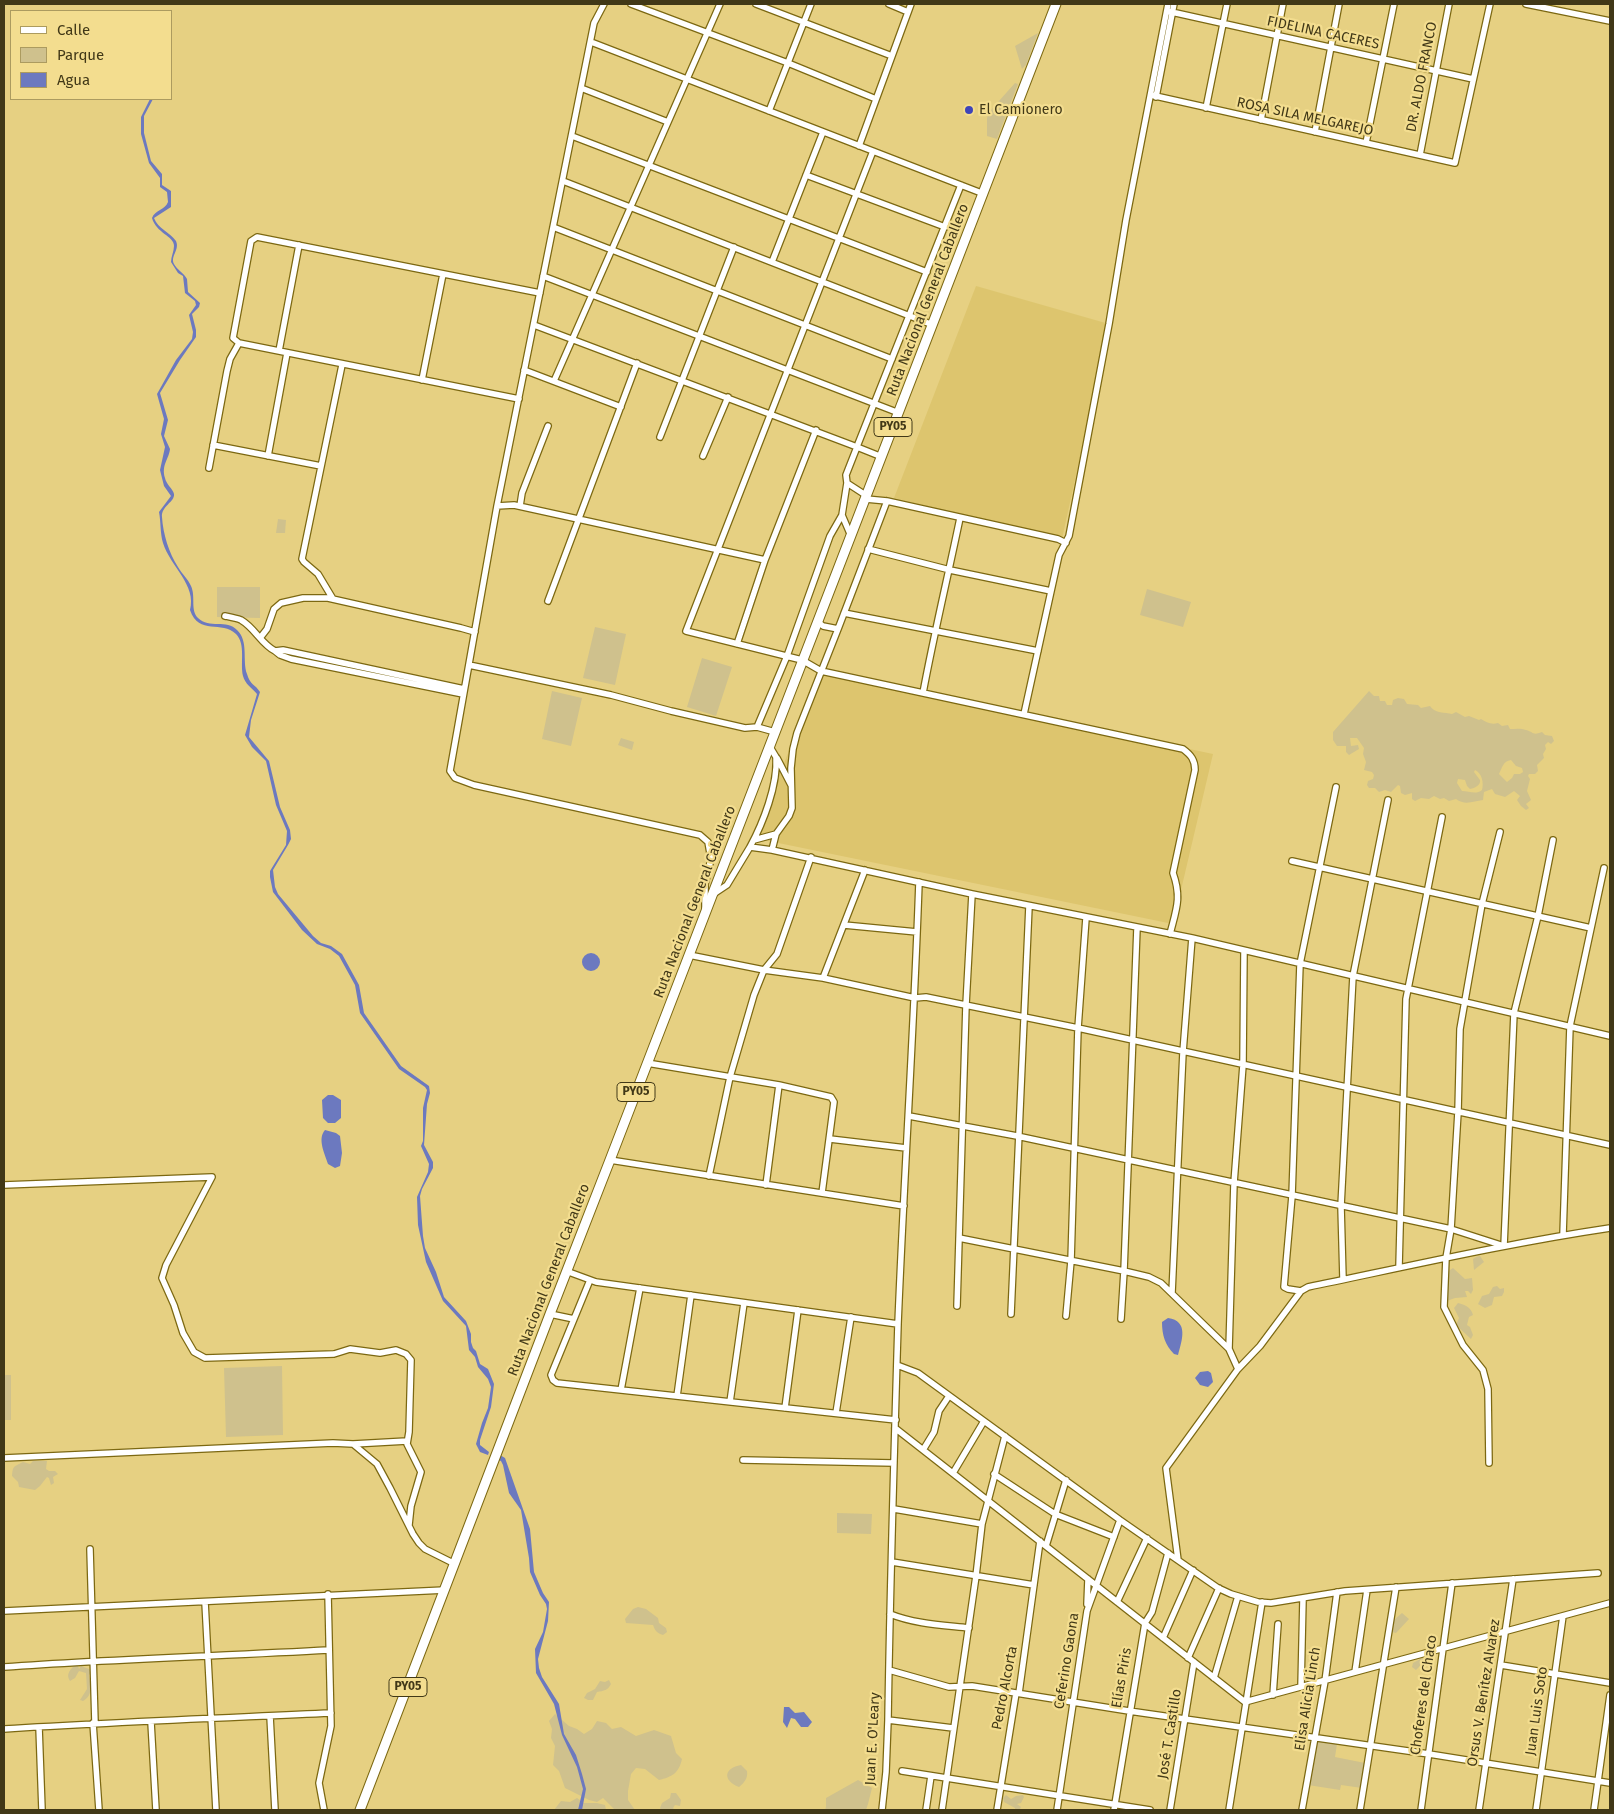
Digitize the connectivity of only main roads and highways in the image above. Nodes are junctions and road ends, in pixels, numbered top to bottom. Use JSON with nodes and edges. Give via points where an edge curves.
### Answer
{"nodes":[{"id":1,"x":1056,"y":4,"type":"edge"},
{"id":2,"x":360,"y":1810,"type":"edge"}],
"edges":[{"from":1,"to":2,"type":"highway","name":"Ruta Nacional General Caballero","number":"PY05"}]}
